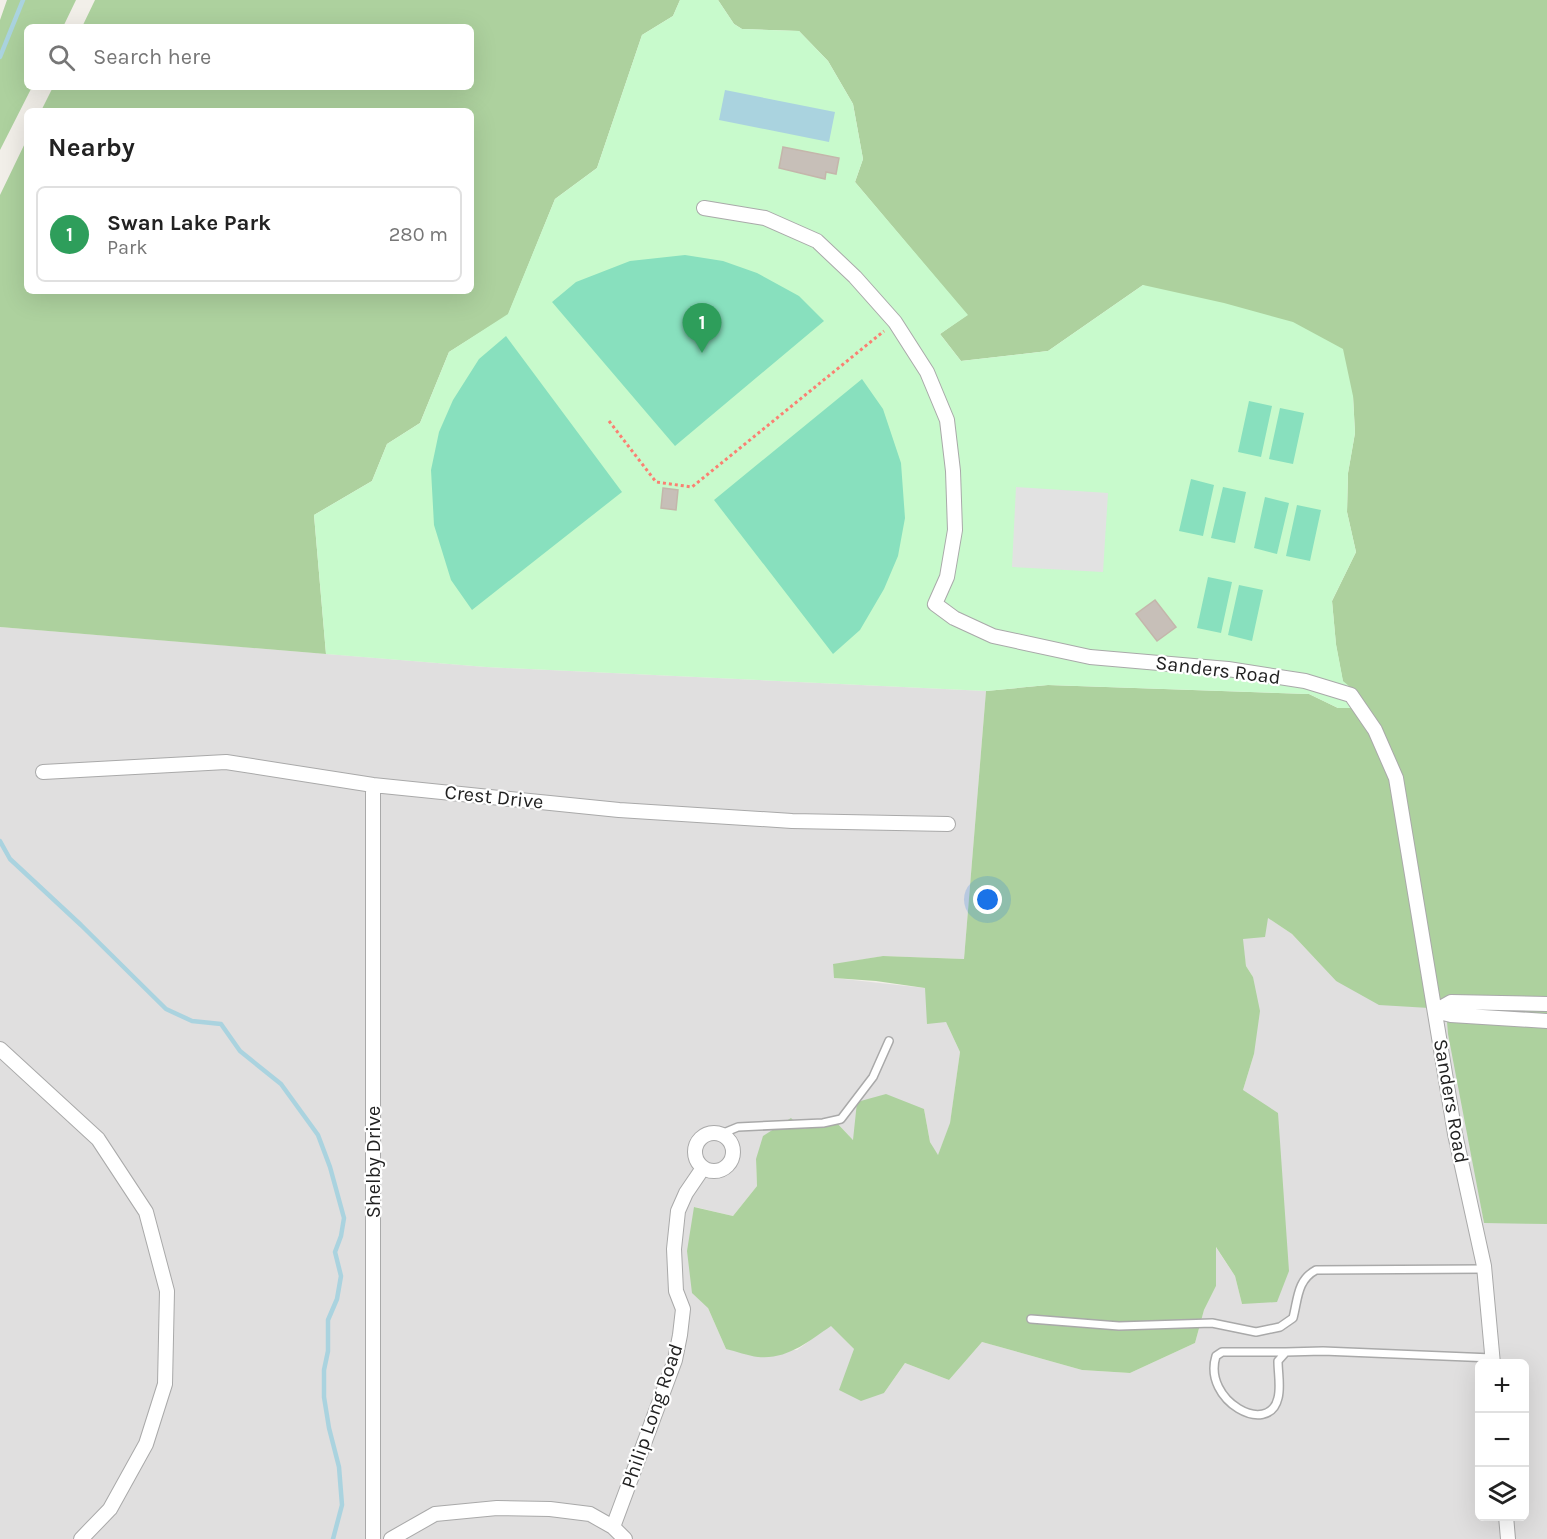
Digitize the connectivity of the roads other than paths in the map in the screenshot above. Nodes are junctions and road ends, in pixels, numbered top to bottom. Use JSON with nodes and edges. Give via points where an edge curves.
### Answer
{"nodes":[{"id":1,"x":704,"y":208,"type":"dead end"},
{"id":2,"x":43,"y":772,"type":"dead end"},
{"id":3,"x":373,"y":785,"type":"junction"},
{"id":4,"x":948,"y":824,"type":"dead end"},
{"id":5,"x":1547,"y":1004,"type":"edge"},
{"id":6,"x":1435,"y":1011,"type":"junction"},
{"id":7,"x":1547,"y":1021,"type":"edge"},
{"id":8,"x":889,"y":1041,"type":"dead end"},
{"id":9,"x":0,"y":1049,"type":"edge"},
{"id":10,"x":721,"y":1134,"type":"junction"},
{"id":11,"x":703,"y":1168,"type":"junction"},
{"id":12,"x":1484,"y":1269,"type":"junction"},
{"id":13,"x":1031,"y":1319,"type":"dead end"},
{"id":14,"x":1286,"y":1352,"type":"junction"},
{"id":15,"x":1475,"y":1359,"type":"edge"},
{"id":16,"x":1493,"y":1359,"type":"edge"},
{"id":17,"x":1506,"y":1521,"type":"edge"},
{"id":18,"x":613,"y":1527,"type":"junction"},
{"id":19,"x":81,"y":1539,"type":"edge"},
{"id":20,"x":372,"y":1539,"type":"edge"},
{"id":21,"x":391,"y":1539,"type":"edge"},
{"id":22,"x":625,"y":1539,"type":"edge"},
{"id":23,"x":1508,"y":1539,"type":"edge"}],
"edges":[{"from":1,"to":6,"type":"street","name":"Sanders Road","via":[[765,218],[817,241],[895,322],[927,372],[947,420],[953,471],[955,530],[947,577],[935,603],[954,618],[993,636],[1090,657],[1228,669],[1305,681],[1351,694],[1375,730],[1396,778]]},
{"from":2,"to":3,"type":"street","name":"Crest Drive","via":[[226,762]]},
{"from":3,"to":4,"type":"street","name":"Crest Drive","via":[[619,810],[792,821]]},
{"from":3,"to":20,"type":"street","name":"Shelby Drive"},
{"from":5,"to":6,"type":"street","via":[[1451,1002]]},
{"from":6,"to":7,"type":"street"},
{"from":6,"to":12,"type":"street","name":"Sanders Road","via":[[1455,1134]]},
{"from":8,"to":10,"type":"lane","via":[[873,1077],[841,1119],[738,1127]]},
{"from":9,"to":19,"type":"street","via":[[98,1139],[146,1212],[167,1291],[165,1384],[146,1444],[110,1509]]},
{"from":10,"to":11,"type":"street","via":[[706,1135],[696,1146],[696,1161]]},
{"from":10,"to":11,"type":"street","via":[[732,1144],[733,1159],[722,1170]]},
{"from":11,"to":18,"type":"street","name":"Philip Long Road","via":[[678,1211],[674,1249],[676,1291],[683,1309],[675,1360]]},
{"from":12,"to":13,"type":"lane","via":[[1316,1270],[1306,1275],[1299,1287],[1293,1318],[1280,1328],[1256,1332],[1212,1323],[1119,1326]]},
{"from":12,"to":16,"type":"street","name":"Sanders Road"},
{"from":14,"to":14,"type":"lane","via":[[1278,1361],[1278,1399],[1271,1410],[1259,1415],[1245,1414],[1216,1384],[1213,1364],[1222,1352]]},
{"from":14,"to":15,"type":"lane"},
{"from":17,"to":23,"type":"street"},
{"from":18,"to":21,"type":"street","via":[[590,1514],[497,1508],[435,1514]]},
{"from":18,"to":22,"type":"street"}]}
